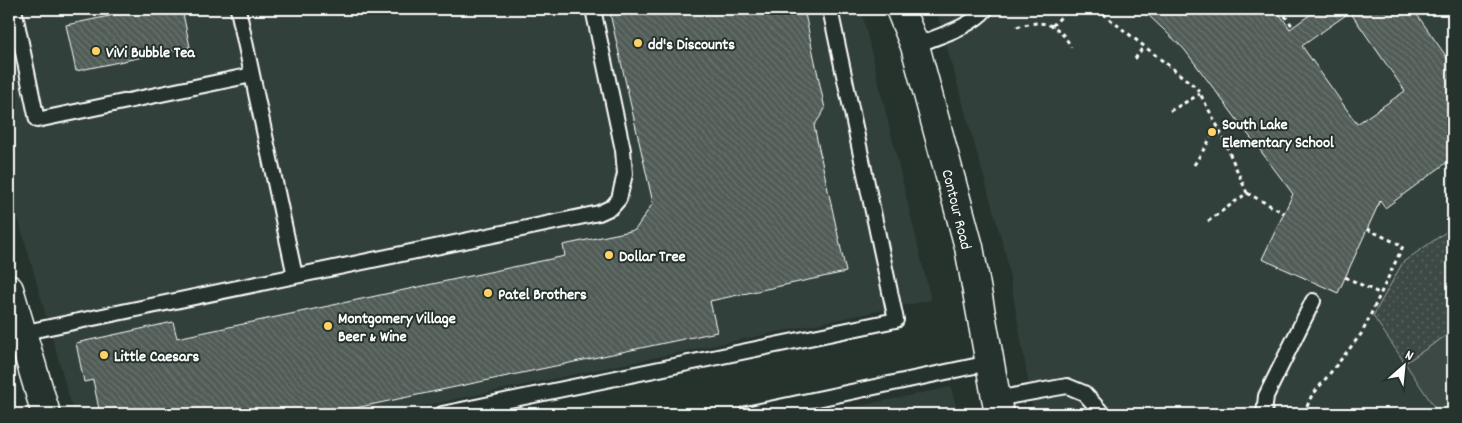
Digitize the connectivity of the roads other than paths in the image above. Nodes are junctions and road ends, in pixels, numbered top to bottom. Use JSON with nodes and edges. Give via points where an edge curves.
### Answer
{"nodes":[{"id":1,"x":14,"y":9,"type":"edge"},
{"id":2,"x":238,"y":9,"type":"edge"},
{"id":3,"x":593,"y":9,"type":"edge"},
{"id":4,"x":830,"y":9,"type":"edge"},
{"id":5,"x":900,"y":9,"type":"edge"},
{"id":6,"x":986,"y":9,"type":"edge"},
{"id":7,"x":916,"y":46,"type":"junction"},
{"id":8,"x":252,"y":75,"type":"junction"},
{"id":9,"x":295,"y":276,"type":"junction"},
{"id":10,"x":9,"y":289,"type":"edge"},
{"id":11,"x":1313,"y":301,"type":"dead end"},
{"id":12,"x":21,"y":333,"type":"junction"},
{"id":13,"x":989,"y":364,"type":"junction"},
{"id":14,"x":997,"y":407,"type":"edge"},
{"id":15,"x":46,"y":414,"type":"edge"},
{"id":16,"x":442,"y":414,"type":"edge"},
{"id":17,"x":746,"y":414,"type":"edge"},
{"id":18,"x":1103,"y":414,"type":"edge"},
{"id":19,"x":1264,"y":414,"type":"edge"}],
"edges":[{"from":1,"to":8,"type":"lane","via":[[38,120]]},
{"from":2,"to":8,"type":"lane"},
{"from":3,"to":9,"type":"lane","via":[[626,174],[619,199],[612,207],[599,213]]},
{"from":4,"to":16,"type":"lane","via":[[896,320]]},
{"from":5,"to":7,"type":"street","name":"Contour Road"},
{"from":6,"to":7,"type":"lane","via":[[964,24]]},
{"from":7,"to":13,"type":"street","name":"Contour Road","via":[[969,247]]},
{"from":8,"to":9,"type":"lane"},
{"from":9,"to":12,"type":"lane"},
{"from":10,"to":12,"type":"street"},
{"from":11,"to":19,"type":"lane","via":[[1266,396]]},
{"from":12,"to":15,"type":"street"},
{"from":13,"to":14,"type":"street","name":"Contour Road"},
{"from":13,"to":17,"type":"lane"},
{"from":14,"to":18,"type":"lane","via":[[1067,386],[1084,393]]}]}
